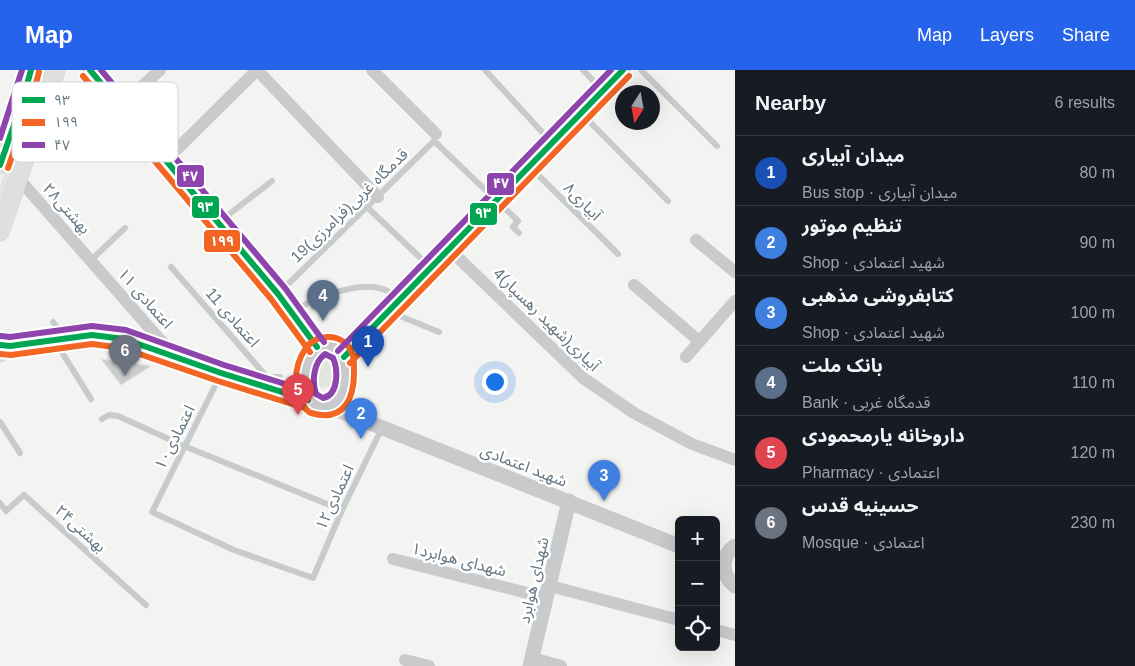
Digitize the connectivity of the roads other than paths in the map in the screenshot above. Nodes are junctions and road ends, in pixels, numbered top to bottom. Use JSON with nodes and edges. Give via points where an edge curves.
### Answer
{"nodes":[{"id":1,"x":56,"y":70,"type":"edge"},
{"id":2,"x":90,"y":70,"type":"edge"},
{"id":3,"x":160,"y":70,"type":"edge"},
{"id":4,"x":257,"y":70,"type":"edge"},
{"id":5,"x":372,"y":70,"type":"edge"},
{"id":6,"x":485,"y":70,"type":"edge"},
{"id":7,"x":583,"y":70,"type":"edge"},
{"id":8,"x":623,"y":70,"type":"edge"},
{"id":9,"x":641,"y":70,"type":"edge"},
{"id":10,"x":52,"y":82,"type":"edge"},
{"id":11,"x":100,"y":82,"type":"edge"},
{"id":12,"x":147,"y":82,"type":"edge"},
{"id":13,"x":603,"y":91,"type":"junction"},
{"id":14,"x":581,"y":113,"type":"junction"},
{"id":15,"x":12,"y":130,"type":"edge"},
{"id":16,"x":435,"y":138,"type":"junction"},
{"id":17,"x":552,"y":143,"type":"junction"},
{"id":18,"x":717,"y":146,"type":"dead end"},
{"id":19,"x":178,"y":148,"type":"edge"},
{"id":20,"x":1,"y":161,"type":"edge"},
{"id":21,"x":25,"y":162,"type":"edge"},
{"id":22,"x":168,"y":162,"type":"edge"},
{"id":23,"x":529,"y":166,"type":"junction"},
{"id":24,"x":19,"y":179,"type":"junction"},
{"id":25,"x":272,"y":181,"type":"dead end"},
{"id":26,"x":378,"y":196,"type":"junction"},
{"id":27,"x":496,"y":201,"type":"junction"},
{"id":28,"x":668,"y":201,"type":"dead end"},
{"id":29,"x":368,"y":208,"type":"junction"},
{"id":30,"x":219,"y":222,"type":"junction"},
{"id":31,"x":125,"y":228,"type":"dead end"},
{"id":32,"x":0,"y":232,"type":"edge"},
{"id":33,"x":519,"y":233,"type":"dead end"},
{"id":34,"x":74,"y":240,"type":"junction"},
{"id":35,"x":696,"y":240,"type":"dead end"},
{"id":36,"x":450,"y":248,"type":"junction"},
{"id":37,"x":618,"y":254,"type":"dead end"},
{"id":38,"x":91,"y":260,"type":"junction"},
{"id":39,"x":171,"y":267,"type":"dead end"},
{"id":40,"x":431,"y":268,"type":"junction"},
{"id":41,"x":735,"y":272,"type":"edge"},
{"id":42,"x":98,"y":278,"type":"dead end"},
{"id":43,"x":634,"y":285,"type":"dead end"},
{"id":44,"x":278,"y":294,"type":"junction"},
{"id":45,"x":400,"y":299,"type":"junction"},
{"id":46,"x":735,"y":301,"type":"edge"},
{"id":47,"x":389,"y":311,"type":"junction"},
{"id":48,"x":294,"y":315,"type":"junction"},
{"id":49,"x":53,"y":322,"type":"dead end"},
{"id":50,"x":439,"y":332,"type":"dead end"},
{"id":51,"x":60,"y":339,"type":"junction"},
{"id":52,"x":699,"y":341,"type":"junction"},
{"id":53,"x":317,"y":347,"type":"junction"},
{"id":54,"x":3,"y":348,"type":"edge"},
{"id":55,"x":344,"y":357,"type":"junction"},
{"id":56,"x":686,"y":357,"type":"dead end"},
{"id":57,"x":176,"y":358,"type":"junction"},
{"id":58,"x":221,"y":373,"type":"junction"},
{"id":59,"x":280,"y":377,"type":"dead end"},
{"id":60,"x":268,"y":382,"type":"junction"},
{"id":61,"x":342,"y":395,"type":"junction"},
{"id":62,"x":91,"y":399,"type":"dead end"},
{"id":63,"x":308,"y":400,"type":"junction"},
{"id":64,"x":330,"y":407,"type":"junction"},
{"id":65,"x":355,"y":417,"type":"junction"},
{"id":66,"x":102,"y":419,"type":"dead end"},
{"id":67,"x":0,"y":422,"type":"edge"},
{"id":68,"x":382,"y":428,"type":"junction"},
{"id":69,"x":184,"y":446,"type":"junction"},
{"id":70,"x":20,"y":453,"type":"dead end"},
{"id":71,"x":735,"y":460,"type":"edge"},
{"id":72,"x":569,"y":501,"type":"junction"},
{"id":73,"x":0,"y":503,"type":"edge"},
{"id":74,"x":342,"y":510,"type":"junction"},
{"id":75,"x":675,"y":544,"type":"edge"},
{"id":76,"x":727,"y":549,"type":"edge"},
{"id":77,"x":393,"y":559,"type":"dead end"},
{"id":78,"x":313,"y":578,"type":"joint"},
{"id":79,"x":726,"y":578,"type":"edge"},
{"id":80,"x":549,"y":592,"type":"junction"},
{"id":81,"x":146,"y":605,"type":"dead end"},
{"id":82,"x":675,"y":619,"type":"edge"},
{"id":83,"x":720,"y":631,"type":"edge"},
{"id":84,"x":735,"y":635,"type":"edge"},
{"id":85,"x":405,"y":660,"type":"dead end"},
{"id":86,"x":531,"y":662,"type":"edge"},
{"id":87,"x":429,"y":666,"type":"edge"},
{"id":88,"x":561,"y":666,"type":"edge"}],
"edges":[{"from":1,"to":10,"type":"main road"},
{"from":2,"to":11,"type":"street"},
{"from":3,"to":12,"type":"street"},
{"from":4,"to":19,"type":"street"},
{"from":4,"to":26,"type":"street"},
{"from":5,"to":16,"type":"street"},
{"from":6,"to":17,"type":"lane"},
{"from":7,"to":13,"type":"lane"},
{"from":8,"to":13,"type":"street"},
{"from":9,"to":18,"type":"lane"},
{"from":13,"to":14,"type":"street"},
{"from":14,"to":17,"type":"street"},
{"from":14,"to":28,"type":"lane"},
{"from":15,"to":20,"type":"main road"},
{"from":16,"to":26,"type":"lane","name":"19قدمگاه غربی(فرامرزی)"},
{"from":16,"to":27,"type":"lane"},
{"from":17,"to":23,"type":"street"},
{"from":21,"to":24,"type":"main road"},
{"from":22,"to":30,"type":"street"},
{"from":23,"to":27,"type":"street"},
{"from":23,"to":37,"type":"lane","name":"آبیاری۸"},
{"from":24,"to":32,"type":"main road"},
{"from":24,"to":34,"type":"street","name":"۲۸بهشتی"},
{"from":25,"to":30,"type":"lane"},
{"from":26,"to":29,"type":"lane","name":"19قدمگاه غربی(فرامرزی)"},
{"from":27,"to":33,"type":"lane","via":[[518,221],[513,227]]},
{"from":27,"to":36,"type":"street"},
{"from":29,"to":40,"type":"lane"},
{"from":29,"to":44,"type":"lane","name":"19قدمگاه غربی(فرامرزی)"},
{"from":30,"to":44,"type":"street"},
{"from":31,"to":38,"type":"lane"},
{"from":34,"to":38,"type":"street","name":"۲۸بهشتی"},
{"from":34,"to":42,"type":"lane"},
{"from":35,"to":41,"type":"street"},
{"from":36,"to":40,"type":"street"},
{"from":36,"to":71,"type":"street","name":"4آبیاری(شهید رهسپار)","via":[[583,378],[634,413],[692,444]]},
{"from":38,"to":57,"type":"street","name":"۱۱ اعتمادی"},
{"from":39,"to":60,"type":"lane","name":"11 اعتمادی"},
{"from":40,"to":45,"type":"street"},
{"from":43,"to":52,"type":"street"},
{"from":44,"to":48,"type":"street"},
{"from":45,"to":47,"type":"street"},
{"from":45,"to":48,"type":"lane","via":[[382,288],[353,288],[314,300]]},
{"from":46,"to":52,"type":"street"},
{"from":47,"to":50,"type":"lane"},
{"from":47,"to":55,"type":"street"},
{"from":48,"to":53,"type":"street"},
{"from":49,"to":51,"type":"lane"},
{"from":51,"to":54,"type":"street"},
{"from":51,"to":57,"type":"street","via":[[92,335],[124,339]]},
{"from":51,"to":62,"type":"lane"},
{"from":52,"to":56,"type":"street"},
{"from":53,"to":55,"type":"street","via":[[332,346]]},
{"from":53,"to":63,"type":"street","via":[[312,352],[306,372]]},
{"from":55,"to":61,"type":"street"},
{"from":57,"to":58,"type":"street"},
{"from":58,"to":60,"type":"street"},
{"from":58,"to":69,"type":"lane","name":"اعتمادی۱۰"},
{"from":59,"to":60,"type":"lane"},
{"from":60,"to":63,"type":"street"},
{"from":61,"to":64,"type":"street"},
{"from":61,"to":65,"type":"street"},
{"from":63,"to":64,"type":"street","via":[[321,408]]},
{"from":64,"to":65,"type":"street","name":"شهید اعتمادی"},
{"from":65,"to":68,"type":"street","name":"شهید اعتمادی"},
{"from":66,"to":69,"type":"lane","via":[[109,415],[118,416]]},
{"from":67,"to":70,"type":"lane"},
{"from":68,"to":72,"type":"street","name":"شهید اعتمادی"},
{"from":68,"to":74,"type":"lane","name":"اعتمادی۱۲"},
{"from":69,"to":74,"type":"lane"},
{"from":69,"to":78,"type":"lane","name":"اعتمادی۱۰","via":[[152,512],[234,550]]},
{"from":72,"to":75,"type":"street","name":"شهید اعتمادی"},
{"from":72,"to":80,"type":"street","name":"شهدای هوابرد"},
{"from":73,"to":81,"type":"lane","name":"۲۴بهشتی","via":[[6,512],[24,495]]},
{"from":74,"to":78,"type":"lane","name":"اعتمادی۱۲"},
{"from":76,"to":79,"type":"street","via":[[723,567]]},
{"from":77,"to":80,"type":"street","name":"شهدای هوابرد۱"},
{"from":80,"to":82,"type":"street","name":"شهدای هوابرد۱"},
{"from":80,"to":86,"type":"street","name":"شهدای هوابرد"},
{"from":83,"to":84,"type":"street"},
{"from":85,"to":87,"type":"street"},
{"from":86,"to":88,"type":"street"}]}
